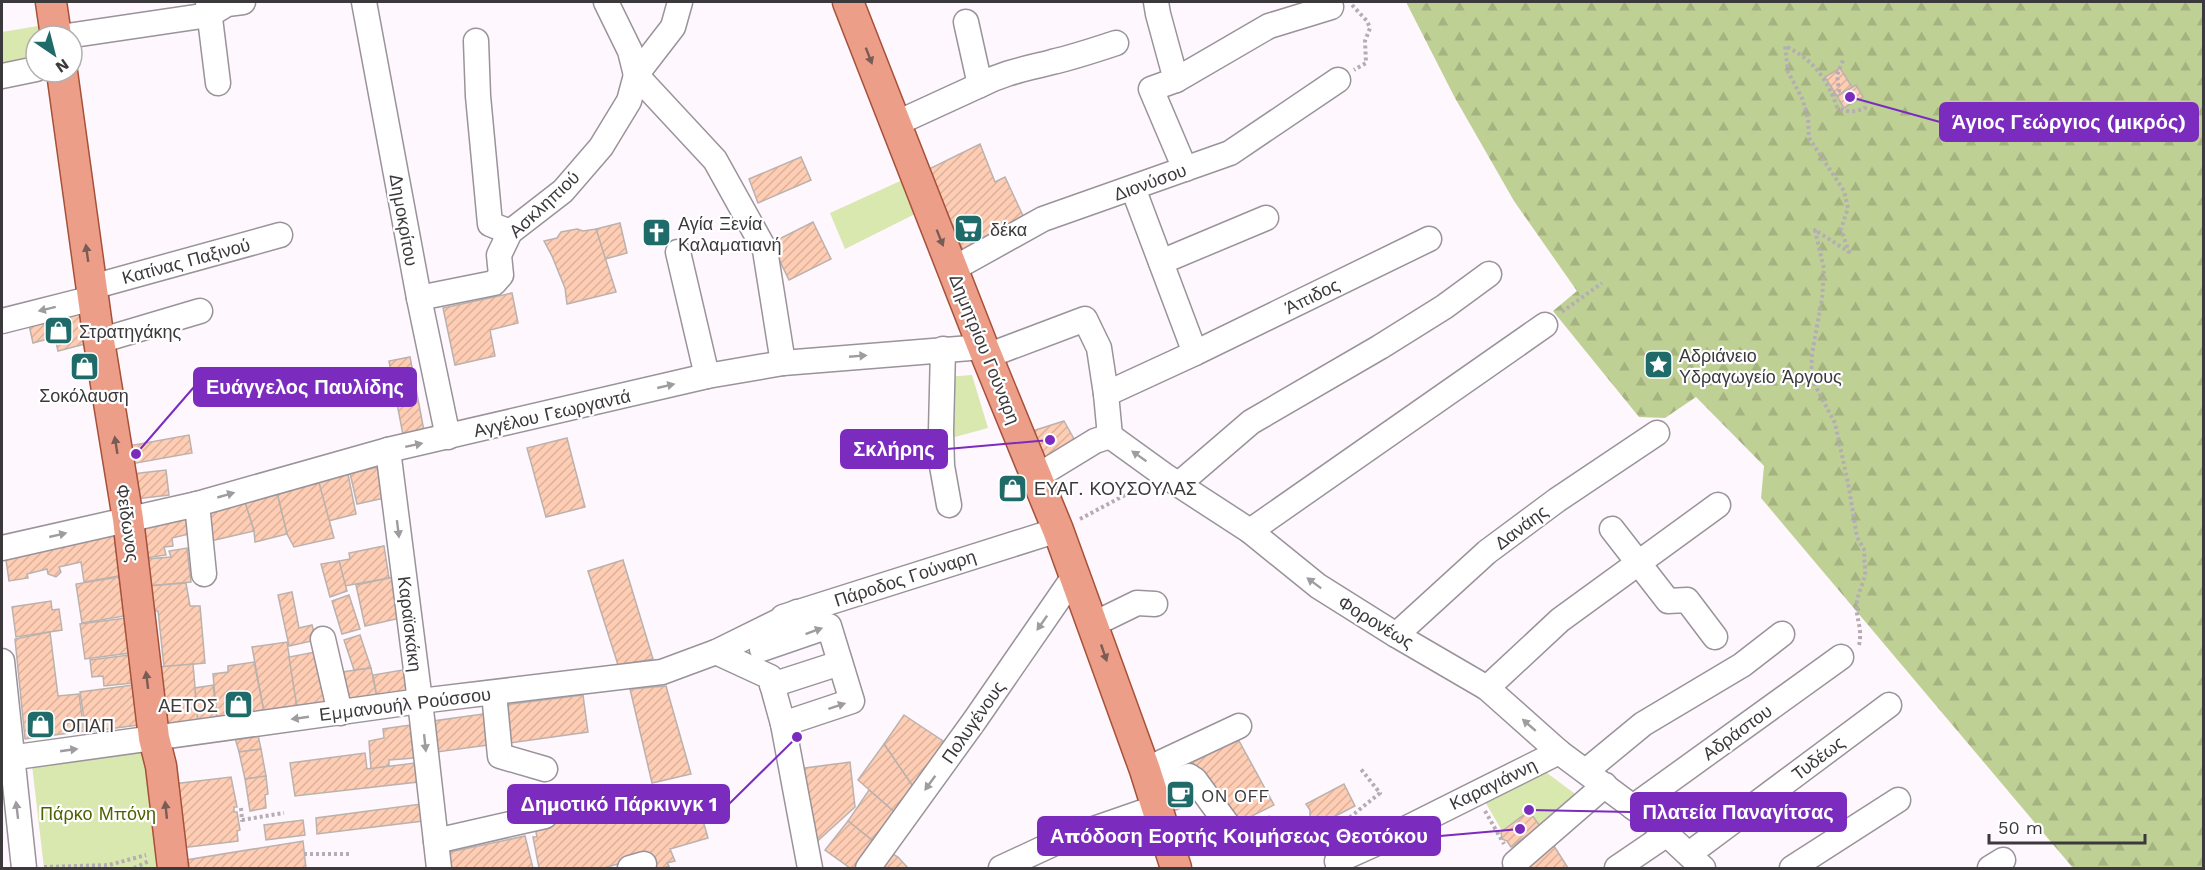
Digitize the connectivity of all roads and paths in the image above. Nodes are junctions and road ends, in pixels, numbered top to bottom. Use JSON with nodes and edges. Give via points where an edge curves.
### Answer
{"nodes":[{"id":1,"x":51,"y":2,"type":"edge"},
{"id":2,"x":243,"y":2,"type":"edge"},
{"id":3,"x":364,"y":2,"type":"edge"},
{"id":4,"x":606,"y":2,"type":"edge"},
{"id":5,"x":680,"y":2,"type":"edge"},
{"id":6,"x":848,"y":2,"type":"edge"},
{"id":7,"x":1156,"y":2,"type":"edge"},
{"id":8,"x":1340,"y":5,"type":"joint"},
{"id":9,"x":208,"y":8,"type":"edge"},
{"id":10,"x":966,"y":22,"type":"dead end"},
{"id":11,"x":55,"y":24,"type":"edge"},
{"id":12,"x":84,"y":33,"type":"edge"},
{"id":13,"x":476,"y":41,"type":"dead end"},
{"id":14,"x":1116,"y":43,"type":"dead end"},
{"id":15,"x":1844,"y":58,"type":"dead end"},
{"id":16,"x":1366,"y":63,"type":"dead end"},
{"id":17,"x":24,"y":71,"type":"edge"},
{"id":18,"x":636,"y":75,"type":"junction"},
{"id":19,"x":2,"y":76,"type":"edge"},
{"id":20,"x":1176,"y":80,"type":"junction"},
{"id":21,"x":1338,"y":80,"type":"dead end"},
{"id":22,"x":218,"y":83,"type":"dead end"},
{"id":23,"x":64,"y":84,"type":"edge"},
{"id":24,"x":980,"y":85,"type":"junction"},
{"id":25,"x":1833,"y":95,"type":"junction"},
{"id":26,"x":1865,"y":103,"type":"dead end"},
{"id":27,"x":895,"y":124,"type":"junction"},
{"id":28,"x":1185,"y":169,"type":"junction"},
{"id":29,"x":1133,"y":188,"type":"junction"},
{"id":30,"x":1266,"y":218,"type":"dead end"},
{"id":31,"x":510,"y":232,"type":"junction"},
{"id":32,"x":280,"y":235,"type":"dead end"},
{"id":33,"x":1429,"y":238,"type":"dead end"},
{"id":34,"x":678,"y":252,"type":"dead end"},
{"id":35,"x":1161,"y":262,"type":"junction"},
{"id":36,"x":953,"y":269,"type":"junction"},
{"id":37,"x":1489,"y":274,"type":"dead end"},
{"id":38,"x":1602,"y":283,"type":"dead end"},
{"id":39,"x":93,"y":292,"type":"junction"},
{"id":40,"x":418,"y":298,"type":"junction"},
{"id":41,"x":200,"y":310,"type":"dead end"},
{"id":42,"x":2,"y":321,"type":"edge"},
{"id":43,"x":1545,"y":325,"type":"joint"},
{"id":44,"x":99,"y":341,"type":"junction"},
{"id":45,"x":943,"y":349,"type":"junction"},
{"id":46,"x":985,"y":351,"type":"junction"},
{"id":47,"x":1195,"y":353,"type":"junction"},
{"id":48,"x":783,"y":363,"type":"junction"},
{"id":49,"x":707,"y":376,"type":"junction"},
{"id":50,"x":1106,"y":394,"type":"junction"},
{"id":51,"x":1657,"y":433,"type":"dead end"},
{"id":52,"x":1110,"y":436,"type":"junction"},
{"id":53,"x":448,"y":437,"type":"junction"},
{"id":54,"x":388,"y":450,"type":"junction"},
{"id":55,"x":1036,"y":477,"type":"junction"},
{"id":56,"x":1172,"y":479,"type":"junction"},
{"id":57,"x":197,"y":504,"type":"junction"},
{"id":58,"x":949,"y":505,"type":"dead end"},
{"id":59,"x":1718,"y":505,"type":"dead end"},
{"id":60,"x":128,"y":519,"type":"junction"},
{"id":61,"x":1612,"y":529,"type":"dead end"},
{"id":62,"x":1058,"y":530,"type":"junction"},
{"id":63,"x":1250,"y":531,"type":"junction"},
{"id":64,"x":2,"y":548,"type":"edge"},
{"id":65,"x":1639,"y":561,"type":"junction"},
{"id":66,"x":204,"y":574,"type":"dead end"},
{"id":67,"x":1075,"y":575,"type":"junction"},
{"id":68,"x":1155,"y":604,"type":"dead end"},
{"id":69,"x":1094,"y":624,"type":"junction"},
{"id":70,"x":1782,"y":634,"type":"dead end"},
{"id":71,"x":1396,"y":635,"type":"junction"},
{"id":72,"x":757,"y":636,"type":"junction"},
{"id":73,"x":1715,"y":637,"type":"dead end"},
{"id":74,"x":323,"y":639,"type":"dead end"},
{"id":75,"x":1850,"y":651,"type":"joint"},
{"id":76,"x":716,"y":652,"type":"junction"},
{"id":77,"x":2,"y":661,"type":"edge"},
{"id":78,"x":840,"y":663,"type":"junction"},
{"id":79,"x":771,"y":681,"type":"junction"},
{"id":80,"x":1487,"y":688,"type":"junction"},
{"id":81,"x":494,"y":693,"type":"junction"},
{"id":82,"x":420,"y":701,"type":"junction"},
{"id":83,"x":1889,"y":705,"type":"dead end"},
{"id":84,"x":340,"y":713,"type":"junction"},
{"id":85,"x":783,"y":724,"type":"junction"},
{"id":86,"x":1239,"y":726,"type":"dead end"},
{"id":87,"x":154,"y":738,"type":"junction"},
{"id":88,"x":1559,"y":752,"type":"junction"},
{"id":89,"x":6,"y":759,"type":"edge"},
{"id":90,"x":1360,"y":768,"type":"dead end"},
{"id":91,"x":544,"y":769,"type":"dead end"},
{"id":92,"x":1595,"y":778,"type":"junction"},
{"id":93,"x":1151,"y":789,"type":"junction"},
{"id":94,"x":1475,"y":794,"type":"junction"},
{"id":95,"x":1898,"y":800,"type":"dead end"},
{"id":96,"x":1634,"y":807,"type":"junction"},
{"id":97,"x":241,"y":808,"type":"dead end"},
{"id":98,"x":284,"y":813,"type":"dead end"},
{"id":99,"x":545,"y":816,"type":"dead end"},
{"id":100,"x":1233,"y":832,"type":"dead end"},
{"id":101,"x":1667,"y":834,"type":"junction"},
{"id":102,"x":436,"y":841,"type":"junction"},
{"id":103,"x":1357,"y":852,"type":"junction"},
{"id":104,"x":304,"y":854,"type":"dead end"},
{"id":105,"x":349,"y":854,"type":"dead end"},
{"id":106,"x":172,"y":859,"type":"edge"},
{"id":107,"x":1696,"y":861,"type":"edge"},
{"id":108,"x":1515,"y":863,"type":"joint"},
{"id":109,"x":24,"y":868,"type":"edge"},
{"id":110,"x":439,"y":868,"type":"edge"},
{"id":111,"x":810,"y":868,"type":"edge"},
{"id":112,"x":868,"y":868,"type":"edge"},
{"id":113,"x":1000,"y":868,"type":"edge"},
{"id":114,"x":1176,"y":868,"type":"edge"},
{"id":115,"x":1339,"y":868,"type":"edge"},
{"id":116,"x":1617,"y":868,"type":"edge"},
{"id":117,"x":1792,"y":868,"type":"edge"}],
"edges":[{"from":1,"to":11,"type":"main road"},
{"from":2,"to":9,"type":"street"},
{"from":3,"to":40,"type":"street","name":"Δημοκρίτου"},
{"from":4,"to":18,"type":"street","via":[[630,51]]},
{"from":5,"to":18,"type":"street","name":"Ασκληπιού","via":[[673,27]]},
{"from":6,"to":27,"type":"main road","name":"Δημητρίου Γούναρη","one_way":true},
{"from":7,"to":20,"type":"street"},
{"from":8,"to":16,"type":"path","via":[[1362,15],[1370,28],[1365,41]]},
{"from":8,"to":20,"type":"street","via":[[1269,26]]},
{"from":9,"to":12,"type":"street"},
{"from":9,"to":22,"type":"street"},
{"from":10,"to":24,"type":"street"},
{"from":13,"to":31,"type":"street","via":[[490,224]]},
{"from":14,"to":24,"type":"street","via":[[1021,68]]},
{"from":15,"to":25,"type":"path","via":[[1837,75],[1839,92]]},
{"from":17,"to":19,"type":"street"},
{"from":18,"to":31,"type":"street","name":"Ασκληπιού","via":[[628,101],[601,147],[563,190]]},
{"from":18,"to":48,"type":"street","via":[[715,160],[765,250]]},
{"from":20,"to":28,"type":"street","via":[[1151,89]]},
{"from":21,"to":28,"type":"street","name":"Διονύσου","via":[[1230,153]]},
{"from":39,"to":23,"type":"main road","name":"Φείδωνος","one_way":true},
{"from":24,"to":27,"type":"street"},
{"from":25,"to":26,"type":"path","via":[[1837,108],[1844,111],[1858,111],[1865,108]]},
{"from":25,"to":75,"type":"path","via":[[1817,69],[1802,54],[1785,46],[1788,72],[1808,118],[1809,138],[1844,191],[1848,208],[1841,229],[1849,252],[1815,230],[1824,269],[1811,378],[1834,423],[1857,537],[1865,552],[1866,571],[1857,603],[1862,632]]},
{"from":27,"to":36,"type":"main road","name":"Δημητρίου Γούναρη","one_way":true},
{"from":28,"to":29,"type":"street","name":"Διονύσου"},
{"from":29,"to":35,"type":"street"},
{"from":29,"to":36,"type":"street","name":"Διονύσου","via":[[1043,219]]},
{"from":30,"to":35,"type":"street"},
{"from":31,"to":40,"type":"street","name":"Ασκληπιού","via":[[499,255],[501,275],[494,283]]},
{"from":32,"to":39,"type":"street","name":"Κατίνας Παξινού"},
{"from":33,"to":47,"type":"street","name":"Άπιδος"},
{"from":34,"to":49,"type":"street"},
{"from":35,"to":47,"type":"street"},
{"from":36,"to":46,"type":"main road","name":"Δημητρίου Γούναρη"},
{"from":37,"to":56,"type":"street","via":[[1380,347],[1251,422]]},
{"from":38,"to":43,"type":"path"},
{"from":39,"to":42,"type":"street","name":"Κατίνας Παξινού","one_way":true},
{"from":39,"to":44,"type":"main road","name":"Φείδωνος"},
{"from":40,"to":53,"type":"street","name":"Δημοκρίτου"},
{"from":41,"to":44,"type":"street"},
{"from":43,"to":63,"type":"street"},
{"from":60,"to":44,"type":"main road","name":"Φείδωνος","one_way":true},
{"from":45,"to":46,"type":"street","name":"Αγγέλου Γεωργαντά"},
{"from":48,"to":45,"type":"street","name":"Αγγέλου Γεωργαντά","one_way":true},
{"from":45,"to":58,"type":"street","via":[[942,466]]},
{"from":46,"to":50,"type":"street","name":"Αγγέλου Γεωργαντά","via":[[1085,319],[1099,348]]},
{"from":46,"to":55,"type":"main road","name":"Δημητρίου Γούναρη"},
{"from":47,"to":50,"type":"street","name":"Άπιδος"},
{"from":48,"to":49,"type":"street","name":"Αγγέλου Γεωργαντά"},
{"from":53,"to":49,"type":"street","name":"Αγγέλου Γεωργαντά","one_way":true},
{"from":50,"to":52,"type":"street"},
{"from":51,"to":71,"type":"street","name":"Δανάης","via":[[1487,552]]},
{"from":52,"to":55,"type":"street"},
{"from":56,"to":52,"type":"street","name":"Φορονέως","one_way":true},
{"from":54,"to":53,"type":"street","name":"Αγγέλου Γεωργαντά","one_way":true},
{"from":57,"to":54,"type":"street","name":"Αγγέλου Γεωργαντά","one_way":true},
{"from":54,"to":82,"type":"street","name":"Καραϊσκάκη","one_way":true},
{"from":55,"to":62,"type":"main road","name":"Δημητρίου Γούναρη"},
{"from":56,"to":62,"type":"path"},
{"from":56,"to":63,"type":"street","name":"Φορονέως"},
{"from":57,"to":60,"type":"street","name":"Αγγέλου Γεωργαντά"},
{"from":57,"to":66,"type":"street"},
{"from":59,"to":65,"type":"street"},
{"from":64,"to":60,"type":"street","name":"Αγγέλου Γεωργαντά","one_way":true},
{"from":87,"to":60,"type":"main road","name":"Φείδωνος","one_way":true},
{"from":61,"to":65,"type":"street"},
{"from":62,"to":67,"type":"main road","name":"Δημητρίου Γούναρη"},
{"from":62,"to":72,"type":"street","name":"Πάροδος Γούναρη","via":[[797,612]]},
{"from":71,"to":63,"type":"street","name":"Φορονέως","one_way":true,"via":[[1318,586]]},
{"from":65,"to":73,"type":"street","via":[[1668,601],[1687,600]]},
{"from":65,"to":80,"type":"street","via":[[1560,620]]},
{"from":67,"to":69,"type":"main road","name":"Δημητρίου Γούναρη"},
{"from":67,"to":112,"type":"street","name":"Πολυγένους","one_way":true},
{"from":68,"to":69,"type":"street","via":[[1137,603]]},
{"from":69,"to":93,"type":"main road","name":"Δημητρίου Γούναρη","one_way":true},
{"from":70,"to":92,"type":"street","via":[[1743,664],[1643,724]]},
{"from":71,"to":80,"type":"street","name":"Φορονέως"},
{"from":72,"to":76,"type":"street","name":"Εμμανουήλ Ρούσσου"},
{"from":72,"to":78,"type":"street","one_way":true,"via":[[829,626]]},
{"from":72,"to":79,"type":"street"},
{"from":74,"to":84,"type":"street"},
{"from":75,"to":96,"type":"street","name":"Αδράστου"},
{"from":76,"to":79,"type":"street"},
{"from":76,"to":81,"type":"street","name":"Εμμανουήλ Ρούσσου","via":[[662,672]]},
{"from":77,"to":89,"type":"street"},
{"from":78,"to":79,"type":"street"},
{"from":85,"to":78,"type":"street","one_way":true,"via":[[852,701]]},
{"from":79,"to":85,"type":"street"},
{"from":88,"to":80,"type":"street","name":"Φορονέως","one_way":true},
{"from":81,"to":82,"type":"street","name":"Εμμανουήλ Ρούσσου"},
{"from":81,"to":91,"type":"street","via":[[500,756]]},
{"from":82,"to":84,"type":"street","name":"Εμμανουήλ Ρούσσου"},
{"from":82,"to":102,"type":"street","name":"Καραϊσκάκη","one_way":true},
{"from":83,"to":107,"type":"street","name":"Τυδέως"},
{"from":84,"to":87,"type":"street","name":"Εμμανουήλ Ρούσσου","one_way":true},
{"from":85,"to":111,"type":"street"},
{"from":86,"to":93,"type":"street"},
{"from":89,"to":87,"type":"street","name":"Εμμανουήλ Ρούσσου","one_way":true},
{"from":106,"to":87,"type":"main road","name":"Φείδωνος","one_way":true},
{"from":88,"to":92,"type":"street","name":"Φορονέως"},
{"from":88,"to":94,"type":"street","name":"Καραγιάννη"},
{"from":109,"to":89,"type":"street","one_way":true},
{"from":90,"to":103,"type":"path","via":[[1380,793],[1344,822]]},
{"from":92,"to":96,"type":"street","name":"Φορονέως"},
{"from":92,"to":108,"type":"street"},
{"from":93,"to":100,"type":"street","via":[[1189,776]]},
{"from":93,"to":113,"type":"street","via":[[1059,841]]},
{"from":93,"to":114,"type":"main road","name":"Δημητρίου Γούναρη"},
{"from":94,"to":103,"type":"street","name":"Καραγιάννη"},
{"from":94,"to":108,"type":"path"},
{"from":95,"to":117,"type":"street"},
{"from":96,"to":101,"type":"street","name":"Φορονέως"},
{"from":97,"to":98,"type":"path","via":[[242,820]]},
{"from":99,"to":102,"type":"street"},
{"from":101,"to":107,"type":"street","name":"Φορονέως"},
{"from":101,"to":116,"type":"street"},
{"from":102,"to":110,"type":"street","name":"Καραϊσκάκη"},
{"from":103,"to":115,"type":"street","name":"Καραγιάννη","via":[[1337,861]]},
{"from":104,"to":105,"type":"path"},
{"from":106,"to":109,"type":"path"}]}
